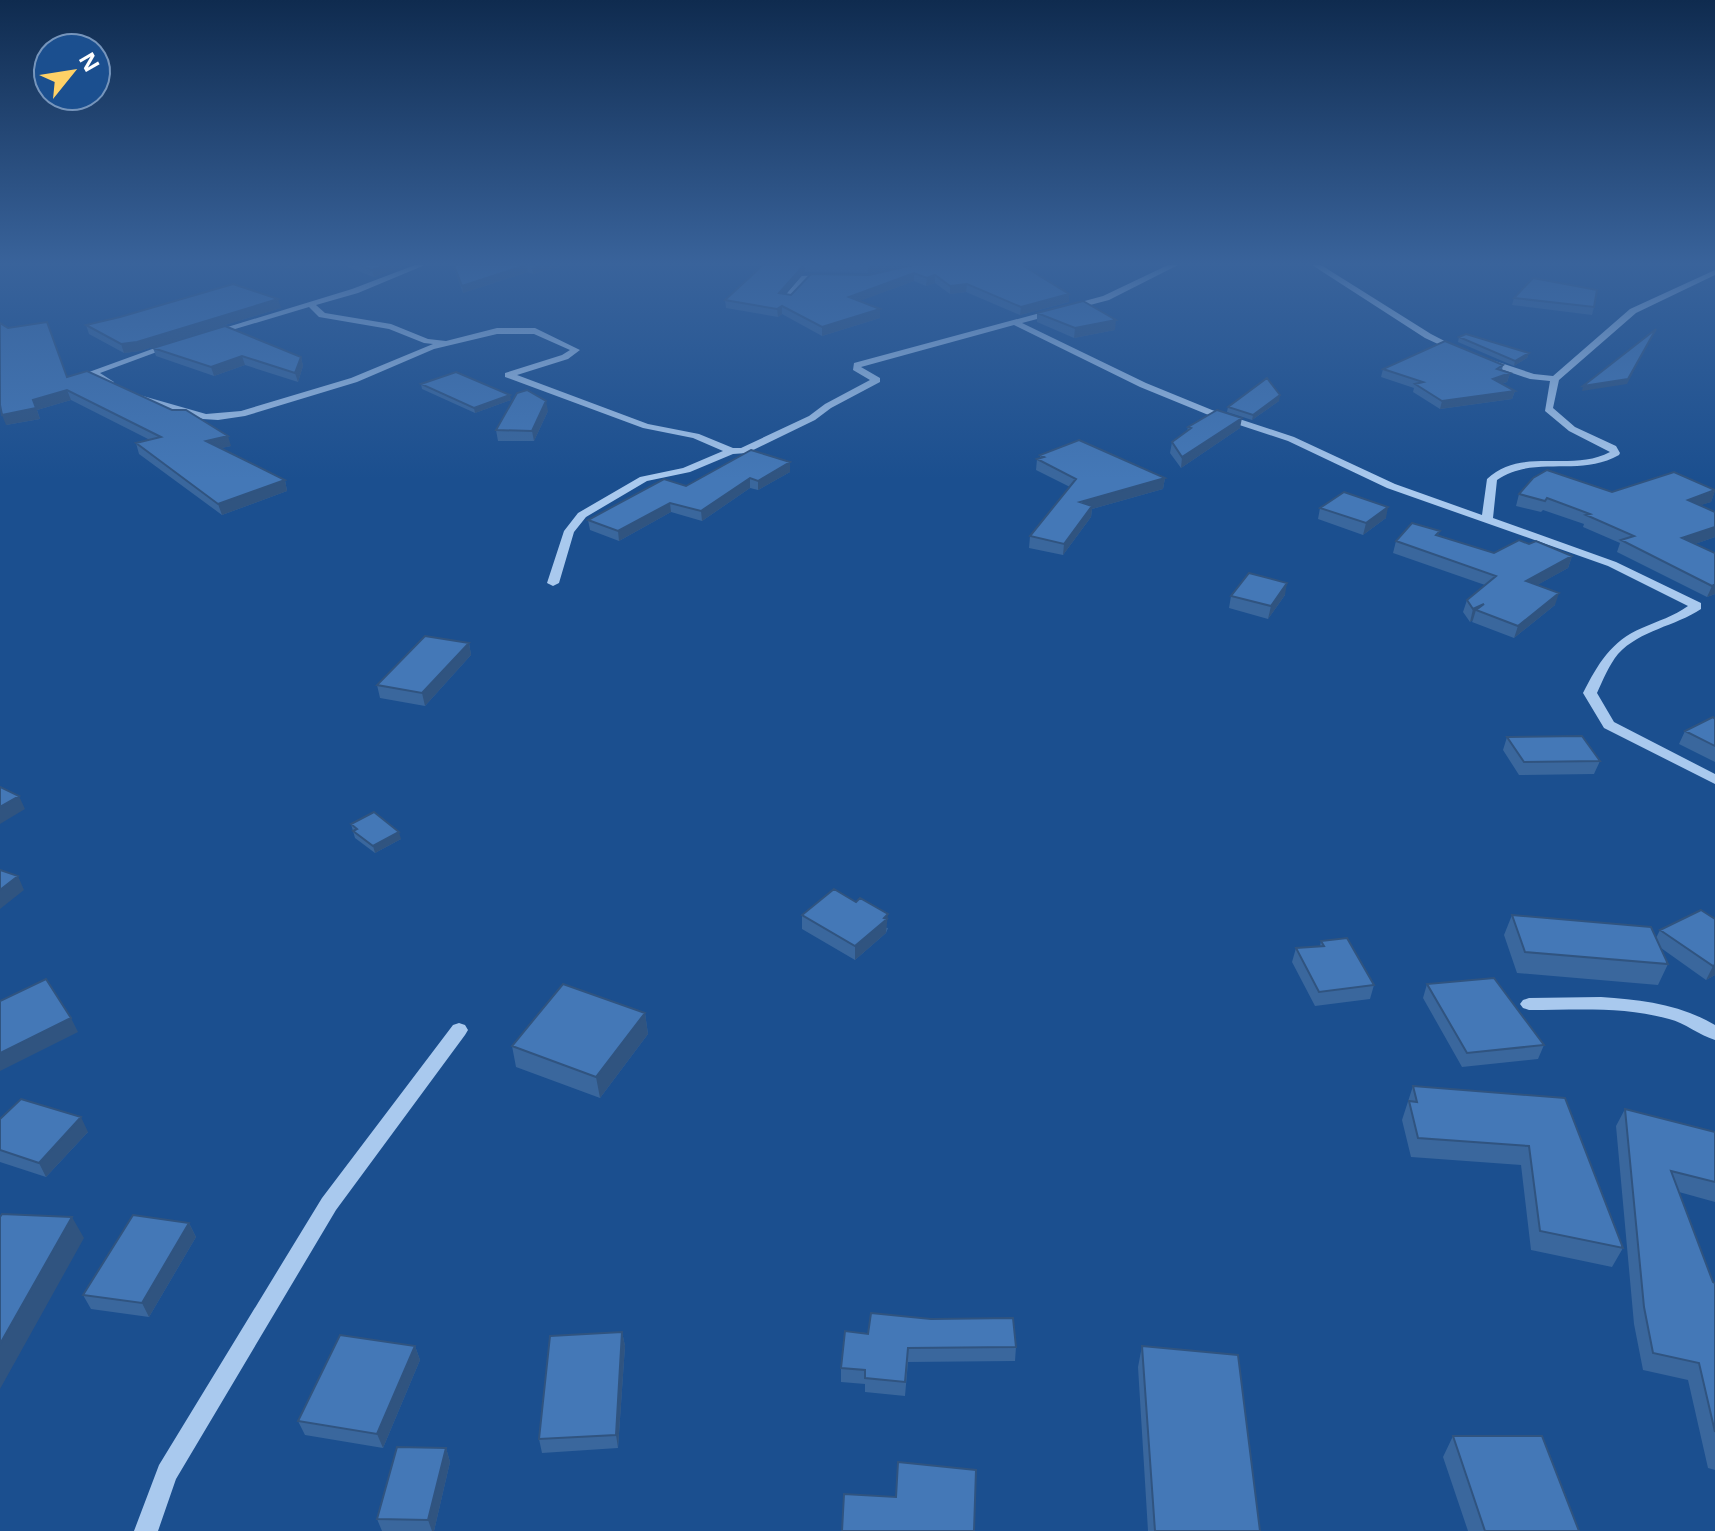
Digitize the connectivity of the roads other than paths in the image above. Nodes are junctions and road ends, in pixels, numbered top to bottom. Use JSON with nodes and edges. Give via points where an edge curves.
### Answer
{"nodes":[{"id":1,"x":474,"y":336,"type":"edge"},
{"id":2,"x":549,"y":336,"type":"edge"},
{"id":3,"x":961,"y":336,"type":"edge"},
{"id":4,"x":1043,"y":336,"type":"edge"},
{"id":5,"x":1429,"y":336,"type":"edge"},
{"id":6,"x":1604,"y":336,"type":"edge"},
{"id":7,"x":414,"y":337,"type":"joint"},
{"id":8,"x":184,"y":341,"type":"edge"},
{"id":9,"x":448,"y":342,"type":"junction"},
{"id":10,"x":420,"y":352,"type":"junction"},
{"id":11,"x":1555,"y":379,"type":"junction"},
{"id":12,"x":732,"y":451,"type":"junction"},
{"id":13,"x":1487,"y":520,"type":"junction"},
{"id":14,"x":553,"y":583,"type":"dead end"},
{"id":15,"x":1715,"y":780,"type":"edge"},
{"id":16,"x":1529,"y":1004,"type":"dead end"},
{"id":17,"x":459,"y":1030,"type":"dead end"},
{"id":18,"x":1715,"y":1033,"type":"edge"},
{"id":19,"x":146,"y":1531,"type":"edge"}],
"edges":[{"from":1,"to":9,"type":"street"},
{"from":2,"to":12,"type":"street","via":[[576,350],[508,375]]},
{"from":3,"to":12,"type":"street","via":[[857,365],[877,380],[812,418],[743,451]]},
{"from":4,"to":13,"type":"street","via":[[1143,385]]},
{"from":5,"to":11,"type":"street","via":[[1514,372]]},
{"from":6,"to":11,"type":"street"},
{"from":7,"to":9,"type":"street"},
{"from":7,"to":10,"type":"street"},
{"from":8,"to":10,"type":"street","via":[[93,372],[139,399],[218,417],[354,380]]},
{"from":9,"to":10,"type":"street"},
{"from":11,"to":13,"type":"street","via":[[1548,409],[1615,453],[1596,461],[1506,468],[1492,479]]},
{"from":12,"to":14,"type":"street","via":[[686,470],[644,479],[582,515],[569,531]]},
{"from":13,"to":15,"type":"street","via":[[1612,564],[1697,606],[1682,618],[1625,641],[1607,659],[1590,693],[1609,725]]},
{"from":16,"to":18,"type":"street","via":[[1610,1004],[1662,1012]]},
{"from":17,"to":19,"type":"street","via":[[329,1204],[167,1473]]}]}
